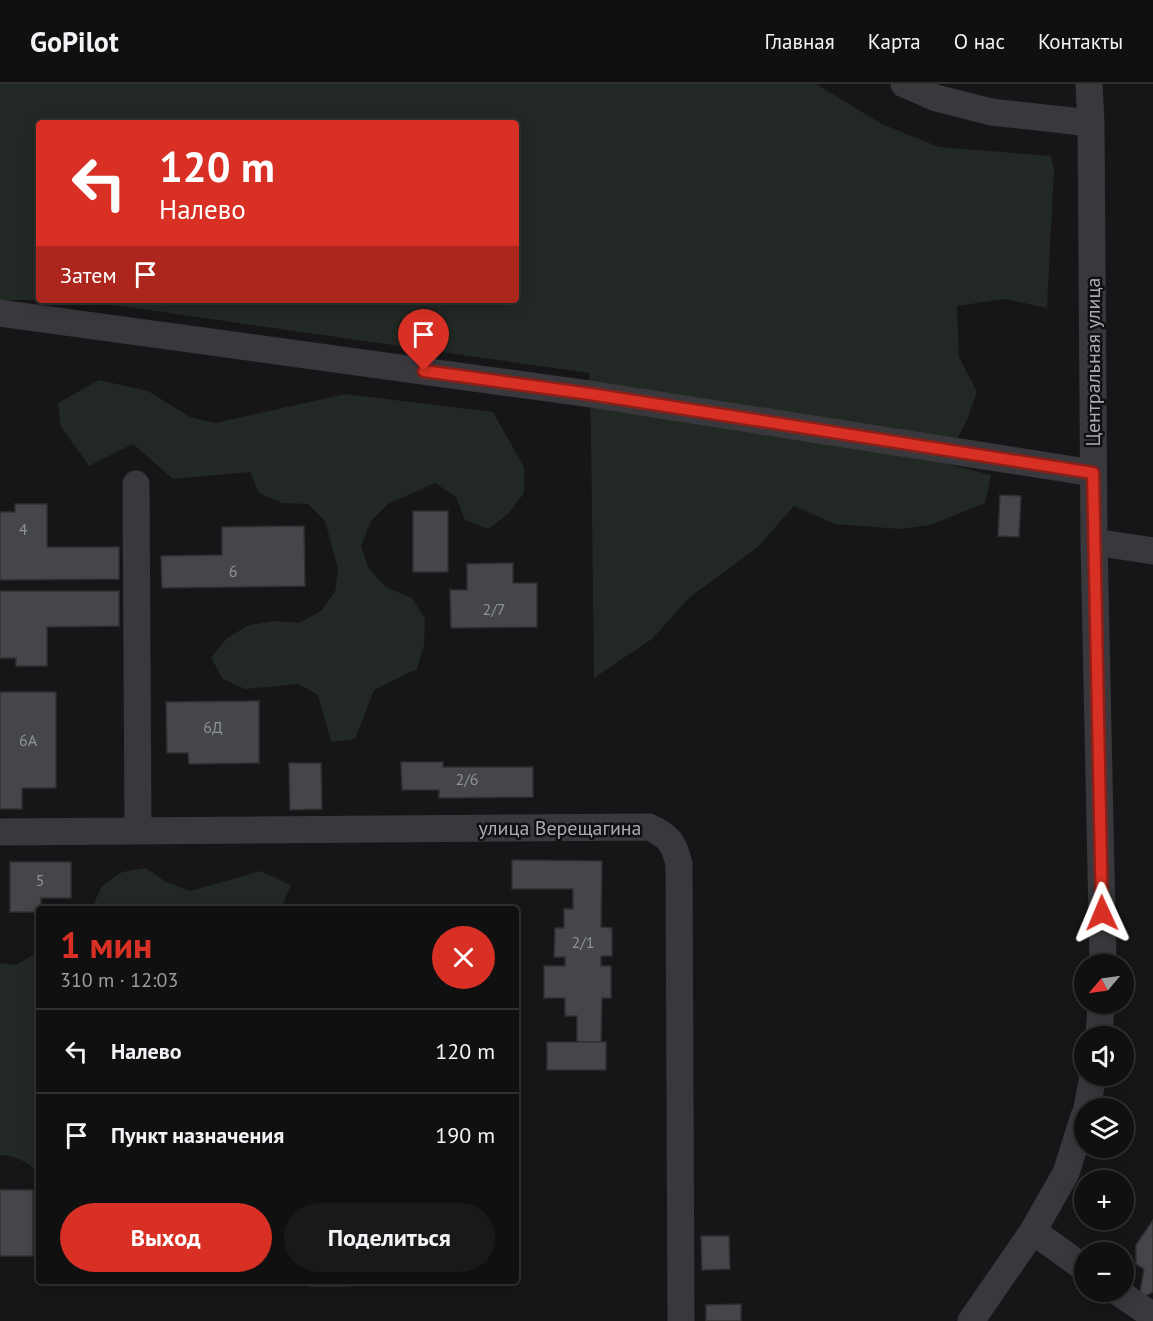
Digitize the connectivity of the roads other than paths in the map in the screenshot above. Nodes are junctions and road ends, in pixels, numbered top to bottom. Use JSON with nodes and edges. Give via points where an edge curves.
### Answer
{"nodes":[{"id":1,"x":903,"y":84,"type":"edge"},
{"id":2,"x":1089,"y":84,"type":"edge"},
{"id":3,"x":1091,"y":123,"type":"junction"},
{"id":4,"x":0,"y":313,"type":"edge"},
{"id":5,"x":1093,"y":473,"type":"junction"},
{"id":6,"x":136,"y":484,"type":"dead end"},
{"id":7,"x":1094,"y":542,"type":"junction"},
{"id":8,"x":1153,"y":551,"type":"edge"},
{"id":9,"x":138,"y":831,"type":"junction"},
{"id":10,"x":0,"y":832,"type":"edge"},
{"id":11,"x":1103,"y":954,"type":"edge"},
{"id":12,"x":1074,"y":1148,"type":"edge"},
{"id":13,"x":1033,"y":1231,"type":"junction"},
{"id":14,"x":1074,"y":1261,"type":"edge"},
{"id":15,"x":1133,"y":1302,"type":"edge"},
{"id":16,"x":1153,"y":1316,"type":"edge"},
{"id":17,"x":681,"y":1321,"type":"edge"},
{"id":18,"x":971,"y":1321,"type":"edge"}],
"edges":[{"from":1,"to":3,"type":"street","via":[[936,98],[991,112]]},
{"from":2,"to":3,"type":"street","name":"Центральная улица"},
{"from":3,"to":5,"type":"street","name":"Центральная улица"},
{"from":4,"to":5,"type":"street","via":[[590,394]]},
{"from":5,"to":7,"type":"street","name":"Центральная улица"},
{"from":6,"to":9,"type":"street"},
{"from":7,"to":8,"type":"street"},
{"from":7,"to":11,"type":"street","name":"Центральная улица"},
{"from":9,"to":10,"type":"street","name":"улица Верещагина"},
{"from":9,"to":17,"type":"street","name":"улица Верещагина","via":[[649,827],[670,840],[679,864]]},
{"from":12,"to":13,"type":"street","via":[[1066,1173]]},
{"from":13,"to":14,"type":"street"},
{"from":13,"to":18,"type":"street"},
{"from":15,"to":16,"type":"street"}]}
